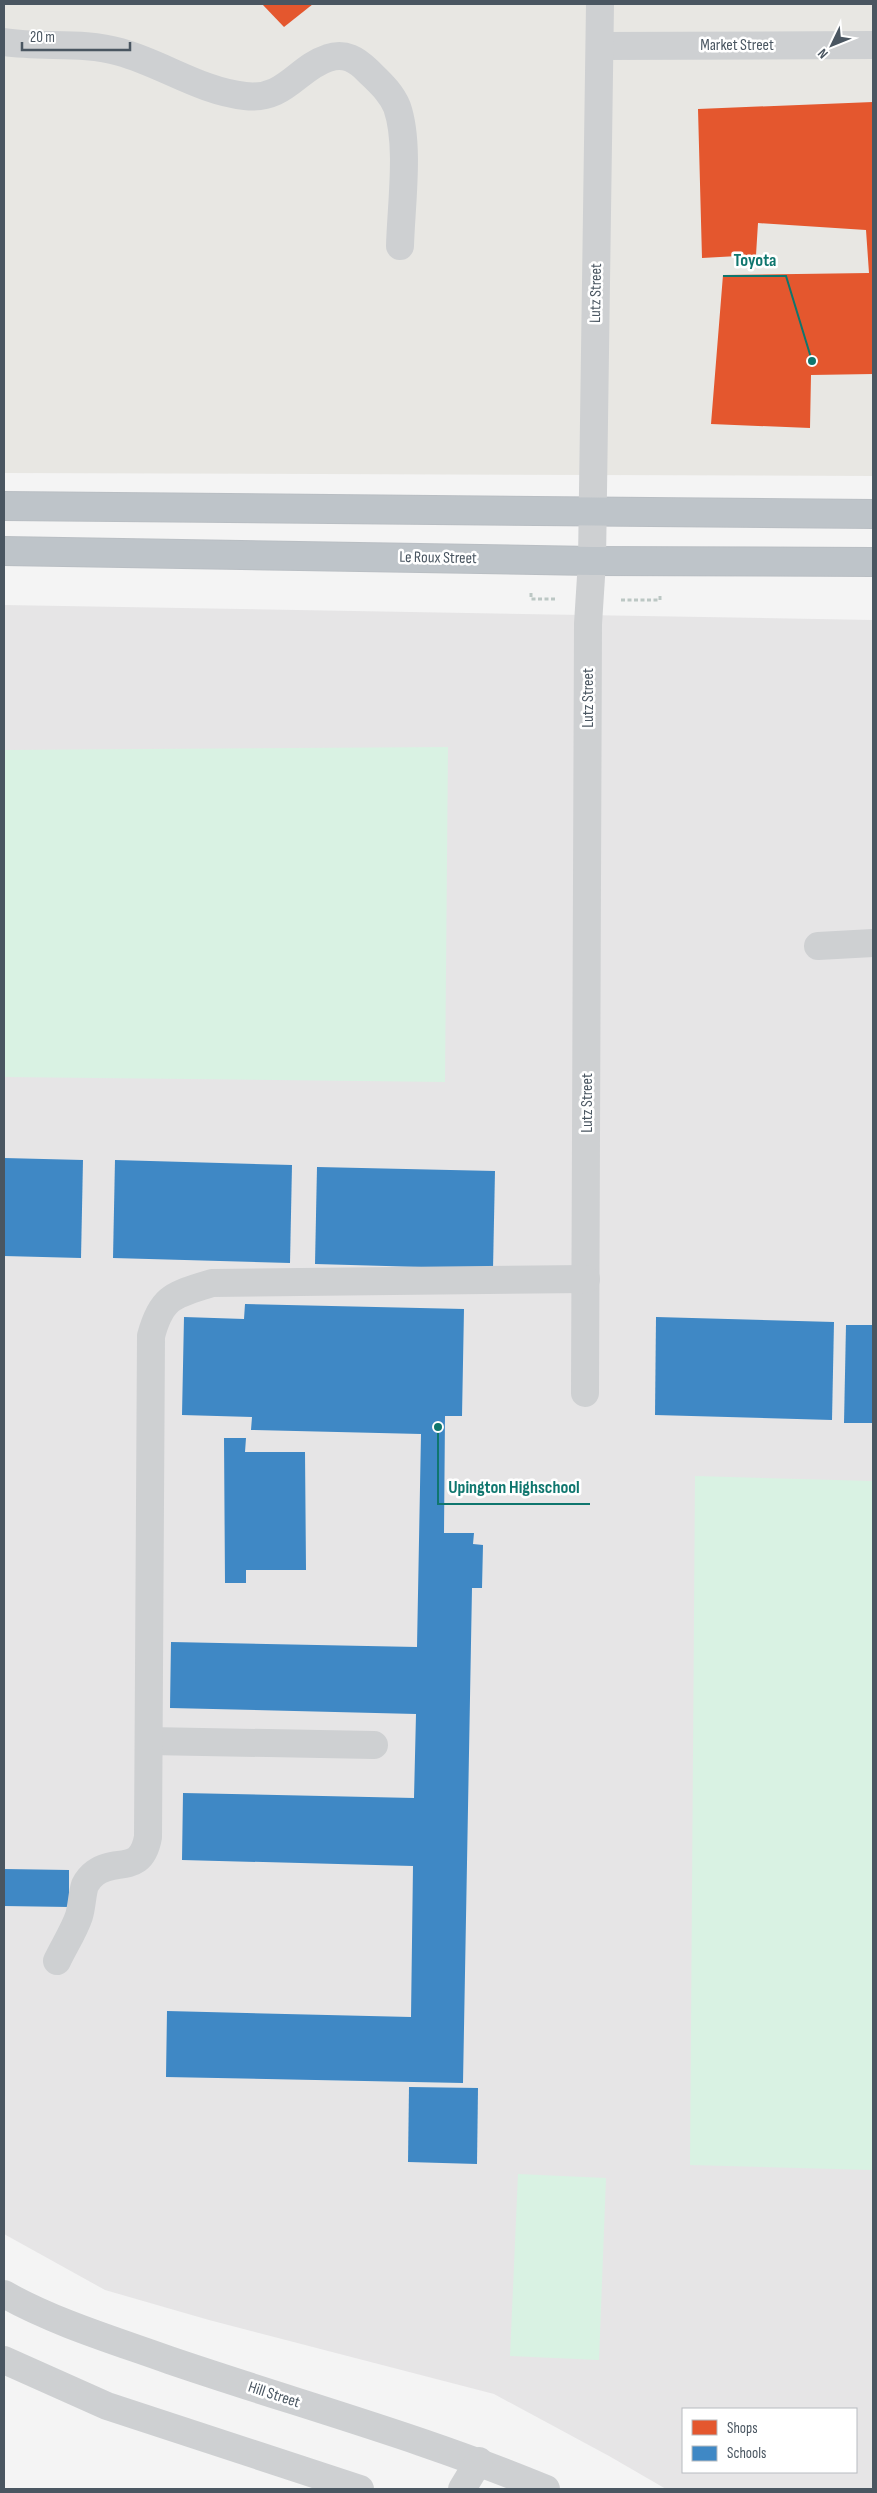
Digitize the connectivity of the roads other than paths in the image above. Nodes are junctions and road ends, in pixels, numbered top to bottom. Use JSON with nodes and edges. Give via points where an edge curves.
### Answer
{"nodes":[{"id":1,"x":600,"y":4,"type":"edge"},
{"id":2,"x":4,"y":42,"type":"edge"},
{"id":3,"x":873,"y":45,"type":"edge"},
{"id":4,"x":600,"y":46,"type":"junction"},
{"id":5,"x":400,"y":246,"type":"dead end"},
{"id":6,"x":4,"y":506,"type":"edge"},
{"id":7,"x":592,"y":512,"type":"junction"},
{"id":8,"x":873,"y":514,"type":"edge"},
{"id":9,"x":4,"y":551,"type":"edge"},
{"id":10,"x":592,"y":561,"type":"junction"},
{"id":11,"x":873,"y":562,"type":"edge"},
{"id":12,"x":873,"y":943,"type":"edge"},
{"id":13,"x":818,"y":946,"type":"dead end"},
{"id":14,"x":586,"y":1278,"type":"junction"},
{"id":15,"x":585,"y":1393,"type":"dead end"},
{"id":16,"x":149,"y":1741,"type":"junction"},
{"id":17,"x":374,"y":1745,"type":"dead end"},
{"id":18,"x":57,"y":1961,"type":"dead end"},
{"id":19,"x":4,"y":2294,"type":"edge"},
{"id":20,"x":4,"y":2360,"type":"edge"},
{"id":21,"x":479,"y":2461,"type":"junction"},
{"id":22,"x":360,"y":2489,"type":"edge"},
{"id":23,"x":462,"y":2489,"type":"edge"},
{"id":24,"x":546,"y":2489,"type":"edge"}],
"edges":[{"from":1,"to":4,"type":"street","name":"Lutz Street"},
{"from":2,"to":5,"type":"street","via":[[26,46],[96,46],[144,59],[218,91],[246,96],[277,92],[327,58],[344,56],[355,60],[390,94],[402,126]]},
{"from":3,"to":4,"type":"street","name":"Market Street"},
{"from":4,"to":7,"type":"street","name":"Lutz Street"},
{"from":6,"to":7,"type":"highway"},
{"from":7,"to":8,"type":"highway"},
{"from":7,"to":10,"type":"street","name":"Lutz Street"},
{"from":9,"to":10,"type":"highway","name":"Le Roux Street"},
{"from":10,"to":11,"type":"highway","name":"Le Roux Street"},
{"from":10,"to":14,"type":"street","name":"Lutz Street","via":[[588,624]]},
{"from":12,"to":13,"type":"street"},
{"from":14,"to":15,"type":"street","name":"Lutz Street"},
{"from":14,"to":16,"type":"street","via":[[212,1283],[173,1296],[157,1315],[151,1336]]},
{"from":16,"to":17,"type":"street"},
{"from":16,"to":18,"type":"street","via":[[148,1838],[145,1851],[138,1859],[104,1868],[89,1879],[79,1917]]},
{"from":19,"to":21,"type":"street","name":"Hill Street","via":[[91,2332]]},
{"from":20,"to":22,"type":"street","via":[[107,2406]]},
{"from":21,"to":23,"type":"street"},
{"from":21,"to":24,"type":"street","name":"Hill Street"}]}
